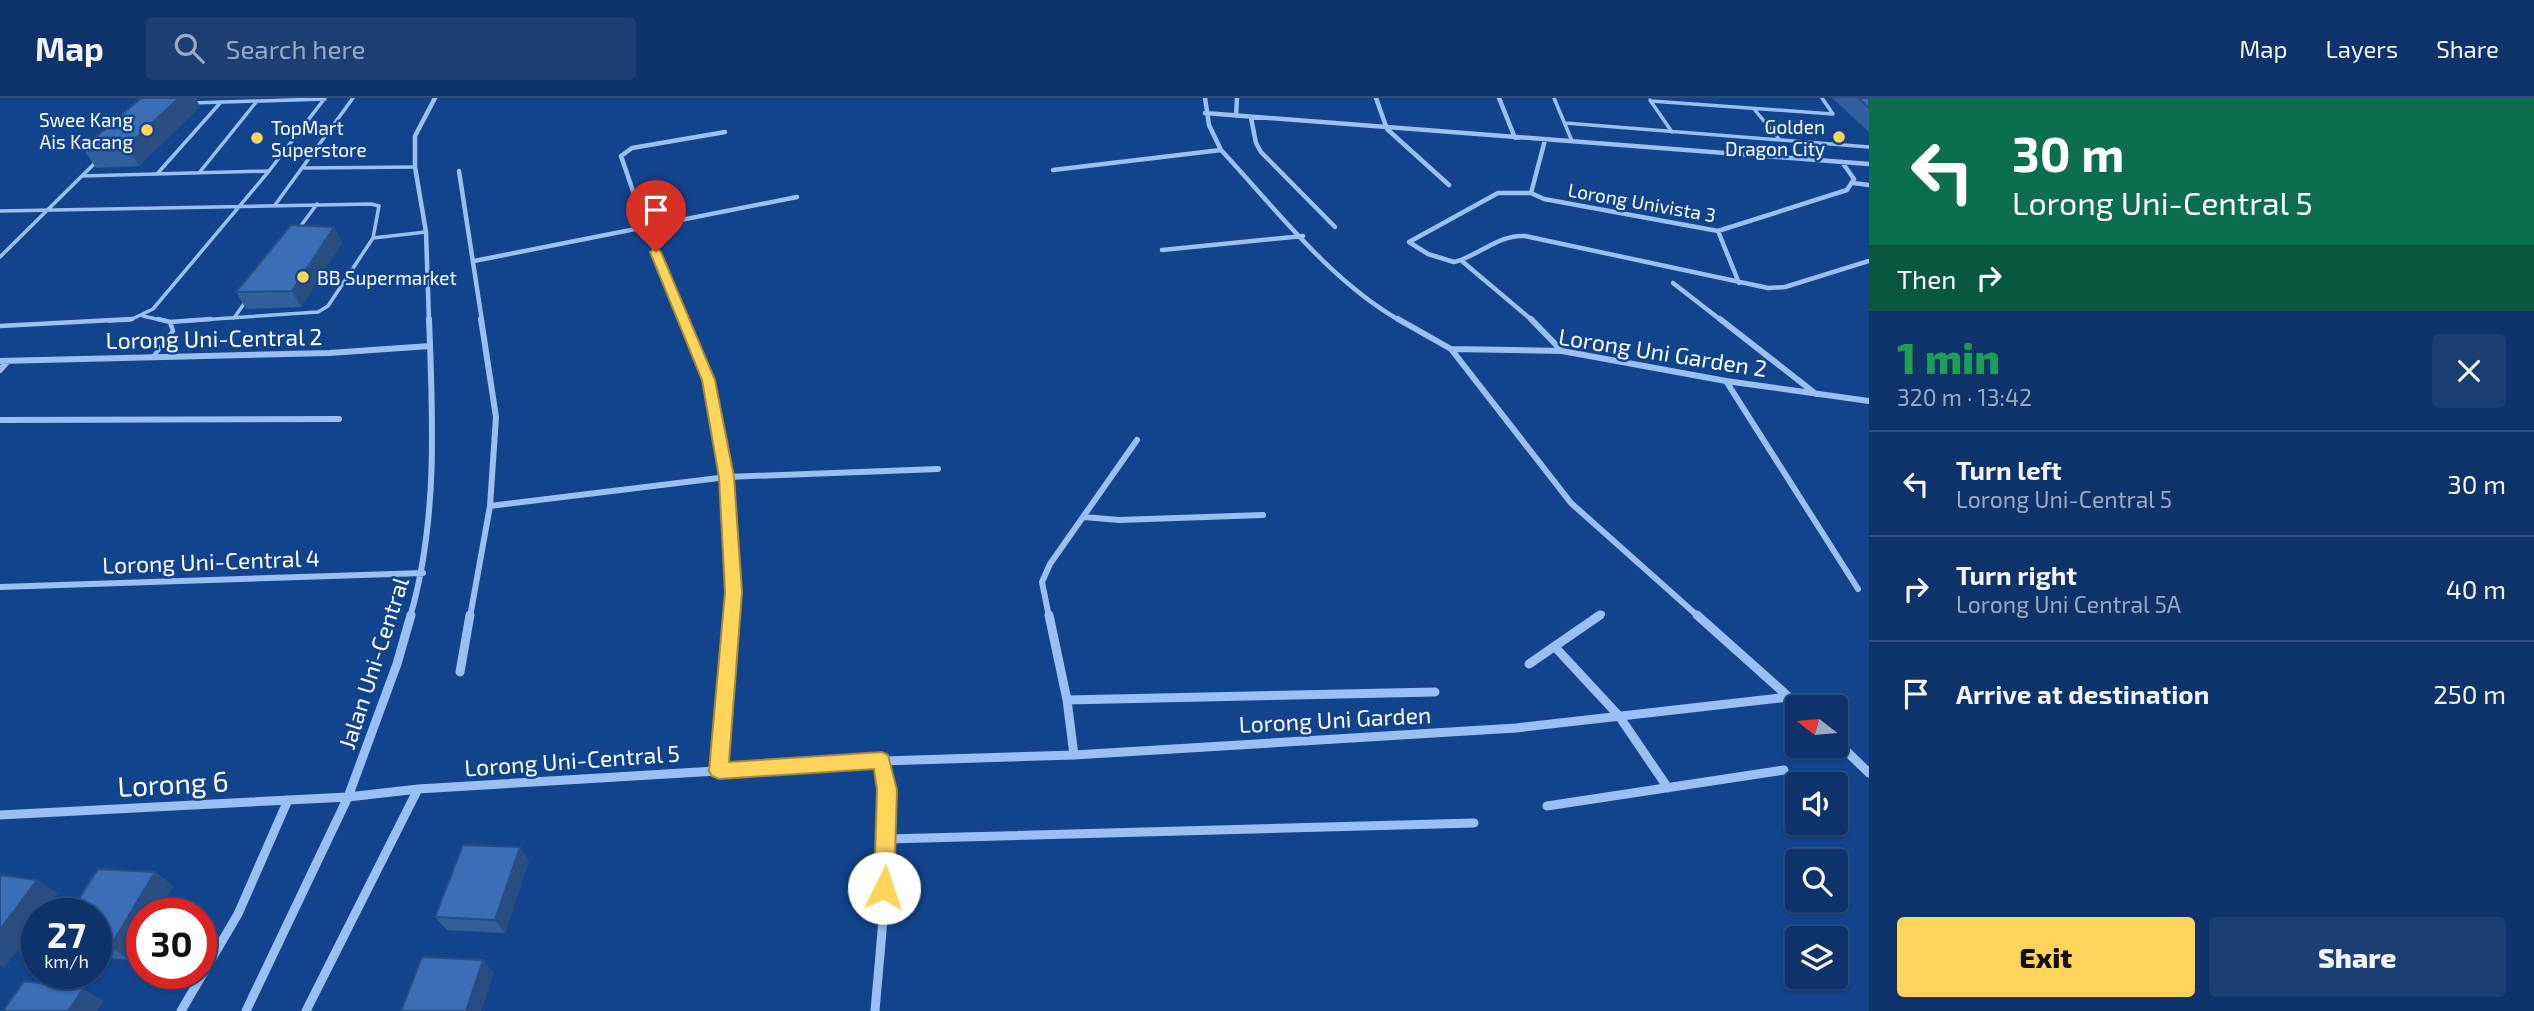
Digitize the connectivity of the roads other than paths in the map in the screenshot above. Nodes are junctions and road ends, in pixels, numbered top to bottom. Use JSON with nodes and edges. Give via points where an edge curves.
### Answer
{"nodes":[{"id":1,"x":325,"y":98,"type":"edge"},
{"id":2,"x":353,"y":98,"type":"edge"},
{"id":3,"x":435,"y":98,"type":"edge"},
{"id":4,"x":1205,"y":98,"type":"edge"},
{"id":5,"x":1237,"y":98,"type":"edge"},
{"id":6,"x":1376,"y":98,"type":"edge"},
{"id":7,"x":1499,"y":98,"type":"edge"},
{"id":8,"x":1554,"y":98,"type":"edge"},
{"id":9,"x":1822,"y":98,"type":"edge"},
{"id":10,"x":1650,"y":99,"type":"edge"},
{"id":11,"x":257,"y":101,"type":"junction"},
{"id":12,"x":221,"y":102,"type":"junction"},
{"id":13,"x":181,"y":103,"type":"dead end"},
{"id":14,"x":1754,"y":109,"type":"junction"},
{"id":15,"x":1205,"y":113,"type":"junction"},
{"id":16,"x":1236,"y":116,"type":"junction"},
{"id":17,"x":1251,"y":118,"type":"junction"},
{"id":18,"x":1565,"y":123,"type":"junction"},
{"id":19,"x":1387,"y":128,"type":"junction"},
{"id":20,"x":725,"y":132,"type":"dead end"},
{"id":21,"x":1672,"y":132,"type":"junction"},
{"id":22,"x":1516,"y":138,"type":"junction"},
{"id":23,"x":1545,"y":140,"type":"junction"},
{"id":24,"x":1780,"y":140,"type":"junction"},
{"id":25,"x":1572,"y":141,"type":"junction"},
{"id":26,"x":1869,"y":147,"type":"edge"},
{"id":27,"x":1221,"y":150,"type":"junction"},
{"id":28,"x":100,"y":158,"type":"edge"},
{"id":29,"x":1842,"y":162,"type":"junction"},
{"id":30,"x":1869,"y":164,"type":"edge"},
{"id":31,"x":304,"y":167,"type":"junction"},
{"id":32,"x":415,"y":167,"type":"junction"},
{"id":33,"x":1053,"y":170,"type":"dead end"},
{"id":34,"x":269,"y":171,"type":"junction"},
{"id":35,"x":459,"y":171,"type":"dead end"},
{"id":36,"x":199,"y":173,"type":"junction"},
{"id":37,"x":157,"y":174,"type":"junction"},
{"id":38,"x":82,"y":176,"type":"junction"},
{"id":39,"x":1853,"y":183,"type":"junction"},
{"id":40,"x":1449,"y":185,"type":"dead end"},
{"id":41,"x":1869,"y":186,"type":"edge"},
{"id":42,"x":1531,"y":193,"type":"junction"},
{"id":43,"x":797,"y":197,"type":"dead end"},
{"id":44,"x":317,"y":204,"type":"junction"},
{"id":45,"x":239,"y":205,"type":"junction"},
{"id":46,"x":275,"y":205,"type":"junction"},
{"id":47,"x":48,"y":209,"type":"junction"},
{"id":48,"x":0,"y":211,"type":"edge"},
{"id":49,"x":645,"y":226,"type":"junction"},
{"id":50,"x":1335,"y":227,"type":"dead end"},
{"id":51,"x":1718,"y":231,"type":"junction"},
{"id":52,"x":426,"y":232,"type":"junction"},
{"id":53,"x":294,"y":235,"type":"edge"},
{"id":54,"x":1303,"y":236,"type":"junction"},
{"id":55,"x":373,"y":238,"type":"junction"},
{"id":56,"x":1162,"y":250,"type":"dead end"},
{"id":57,"x":0,"y":257,"type":"edge"},
{"id":58,"x":474,"y":261,"type":"junction"},
{"id":59,"x":1869,"y":261,"type":"edge"},
{"id":60,"x":1464,"y":262,"type":"junction"},
{"id":61,"x":1673,"y":283,"type":"dead end"},
{"id":62,"x":1739,"y":283,"type":"junction"},
{"id":63,"x":249,"y":298,"type":"edge"},
{"id":64,"x":143,"y":316,"type":"junction"},
{"id":65,"x":234,"y":318,"type":"junction"},
{"id":66,"x":170,"y":322,"type":"junction"},
{"id":67,"x":0,"y":326,"type":"edge"},
{"id":68,"x":430,"y":346,"type":"junction"},
{"id":69,"x":1451,"y":349,"type":"junction"},
{"id":70,"x":1562,"y":351,"type":"junction"},
{"id":71,"x":153,"y":357,"type":"junction"},
{"id":72,"x":4,"y":361,"type":"edge"},
{"id":73,"x":0,"y":370,"type":"edge"},
{"id":74,"x":1726,"y":382,"type":"junction"},
{"id":75,"x":1816,"y":394,"type":"junction"},
{"id":76,"x":1869,"y":401,"type":"edge"},
{"id":77,"x":339,"y":419,"type":"dead end"},
{"id":78,"x":0,"y":420,"type":"edge"},
{"id":79,"x":1137,"y":440,"type":"dead end"},
{"id":80,"x":937,"y":469,"type":"dead end"},
{"id":81,"x":727,"y":477,"type":"junction"},
{"id":82,"x":490,"y":506,"type":"junction"},
{"id":83,"x":1263,"y":515,"type":"dead end"},
{"id":84,"x":1084,"y":517,"type":"junction"},
{"id":85,"x":423,"y":573,"type":"junction"},
{"id":86,"x":0,"y":587,"type":"edge"},
{"id":87,"x":1858,"y":589,"type":"dead end"},
{"id":88,"x":1602,"y":614,"type":"dead end"},
{"id":89,"x":1555,"y":647,"type":"junction"},
{"id":90,"x":1530,"y":664,"type":"dead end"},
{"id":91,"x":460,"y":672,"type":"dead end"},
{"id":92,"x":1435,"y":692,"type":"dead end"},
{"id":93,"x":1788,"y":695,"type":"edge"},
{"id":94,"x":1785,"y":696,"type":"edge"},
{"id":95,"x":1067,"y":700,"type":"junction"},
{"id":96,"x":1619,"y":716,"type":"junction"},
{"id":97,"x":1848,"y":753,"type":"edge"},
{"id":98,"x":1074,"y":755,"type":"junction"},
{"id":99,"x":882,"y":761,"type":"junction"},
{"id":100,"x":1784,"y":770,"type":"dead end"},
{"id":101,"x":719,"y":771,"type":"junction"},
{"id":102,"x":1869,"y":773,"type":"edge"},
{"id":103,"x":1668,"y":788,"type":"junction"},
{"id":104,"x":418,"y":789,"type":"junction"},
{"id":105,"x":348,"y":797,"type":"junction"},
{"id":106,"x":288,"y":800,"type":"junction"},
{"id":107,"x":1547,"y":806,"type":"dead end"},
{"id":108,"x":0,"y":815,"type":"edge"},
{"id":109,"x":1474,"y":823,"type":"dead end"},
{"id":110,"x":888,"y":839,"type":"junction"},
{"id":111,"x":181,"y":1011,"type":"edge"},
{"id":112,"x":246,"y":1011,"type":"edge"},
{"id":113,"x":306,"y":1011,"type":"edge"},
{"id":114,"x":875,"y":1011,"type":"edge"}],
"edges":[{"from":1,"to":11,"type":"lane"},
{"from":1,"to":34,"type":"lane"},
{"from":2,"to":31,"type":"lane"},
{"from":3,"to":32,"type":"street","name":"Jalan Uni-Central","via":[[415,136]]},
{"from":4,"to":15,"type":"street"},
{"from":5,"to":16,"type":"street"},
{"from":6,"to":19,"type":"street"},
{"from":7,"to":22,"type":"street"},
{"from":8,"to":18,"type":"lane"},
{"from":9,"to":14,"type":"lane","via":[[1833,114]]},
{"from":10,"to":14,"type":"lane"},
{"from":10,"to":21,"type":"lane"},
{"from":11,"to":12,"type":"lane"},
{"from":11,"to":36,"type":"lane"},
{"from":12,"to":13,"type":"lane"},
{"from":12,"to":37,"type":"lane"},
{"from":14,"to":24,"type":"lane"},
{"from":15,"to":16,"type":"street"},
{"from":15,"to":27,"type":"street"},
{"from":16,"to":17,"type":"street"},
{"from":17,"to":19,"type":"street"},
{"from":17,"to":50,"type":"street","via":[[1261,152]]},
{"from":18,"to":21,"type":"lane"},
{"from":18,"to":25,"type":"lane"},
{"from":19,"to":22,"type":"street"},
{"from":19,"to":40,"type":"street"},
{"from":20,"to":49,"type":"street","via":[[624,151],[621,156]]},
{"from":21,"to":24,"type":"lane"},
{"from":22,"to":23,"type":"street"},
{"from":23,"to":25,"type":"street"},
{"from":23,"to":42,"type":"street","name":"Lorong Univista 3"},
{"from":24,"to":26,"type":"lane"},
{"from":25,"to":29,"type":"street"},
{"from":27,"to":33,"type":"street"},
{"from":27,"to":54,"type":"street"},
{"from":28,"to":38,"type":"lane"},
{"from":29,"to":30,"type":"street"},
{"from":29,"to":39,"type":"street"},
{"from":31,"to":32,"type":"lane"},
{"from":31,"to":46,"type":"lane"},
{"from":32,"to":52,"type":"street","name":"Jalan Uni-Central"},
{"from":34,"to":36,"type":"lane"},
{"from":34,"to":45,"type":"lane"},
{"from":35,"to":58,"type":"street"},
{"from":36,"to":37,"type":"lane"},
{"from":37,"to":38,"type":"lane"},
{"from":38,"to":47,"type":"lane"},
{"from":39,"to":41,"type":"street"},
{"from":39,"to":51,"type":"street","name":"Lorong Univista 3","via":[[1847,190]]},
{"from":42,"to":51,"type":"street","name":"Lorong Univista 3"},
{"from":42,"to":60,"type":"street","via":[[1498,193],[1409,242],[1440,261]]},
{"from":43,"to":49,"type":"street"},
{"from":44,"to":46,"type":"lane"},
{"from":44,"to":53,"type":"lane"},
{"from":44,"to":55,"type":"lane","via":[[379,206]]},
{"from":45,"to":46,"type":"lane"},
{"from":45,"to":47,"type":"lane"},
{"from":45,"to":64,"type":"lane"},
{"from":47,"to":48,"type":"lane"},
{"from":47,"to":57,"type":"lane"},
{"from":49,"to":58,"type":"street"},
{"from":49,"to":81,"type":"street","via":[[708,380]]},
{"from":51,"to":62,"type":"street"},
{"from":52,"to":55,"type":"lane"},
{"from":52,"to":68,"type":"street","name":"Jalan Uni-Central"},
{"from":54,"to":56,"type":"street"},
{"from":54,"to":69,"type":"street","via":[[1339,276],[1383,311]]},
{"from":55,"to":65,"type":"lane","via":[[328,306],[318,312]]},
{"from":58,"to":82,"type":"street","via":[[496,417]]},
{"from":59,"to":62,"type":"street","via":[[1785,287]]},
{"from":60,"to":62,"type":"street","via":[[1515,236]]},
{"from":60,"to":70,"type":"street"},
{"from":61,"to":75,"type":"street"},
{"from":63,"to":65,"type":"lane"},
{"from":64,"to":66,"type":"lane"},
{"from":64,"to":67,"type":"lane"},
{"from":65,"to":66,"type":"lane"},
{"from":66,"to":71,"type":"lane","via":[[173,331]]},
{"from":68,"to":71,"type":"street","name":"Lorong Uni-Central 2"},
{"from":68,"to":85,"type":"street","name":"Jalan Uni-Central","via":[[430,503]]},
{"from":69,"to":70,"type":"street","name":"Lorong Uni Garden 2"},
{"from":69,"to":93,"type":"street","via":[[1571,503]]},
{"from":70,"to":74,"type":"street","name":"Lorong Uni Garden 2"},
{"from":71,"to":72,"type":"street","name":"Lorong Uni-Central 2"},
{"from":72,"to":73,"type":"street"},
{"from":74,"to":75,"type":"street","name":"Lorong Uni Garden 2"},
{"from":74,"to":87,"type":"street"},
{"from":75,"to":76,"type":"street","name":"Lorong Uni Garden 2"},
{"from":77,"to":78,"type":"street"},
{"from":79,"to":84,"type":"street"},
{"from":80,"to":81,"type":"street"},
{"from":81,"to":82,"type":"street"},
{"from":81,"to":101,"type":"street","via":[[734,592]]},
{"from":82,"to":91,"type":"street"},
{"from":83,"to":84,"type":"street"},
{"from":84,"to":95,"type":"street","via":[[1047,565],[1042,582]]},
{"from":85,"to":86,"type":"street","name":"Lorong Uni-Central 4"},
{"from":85,"to":105,"type":"street","name":"Jalan Uni-Central","via":[[397,664]]},
{"from":88,"to":89,"type":"street"},
{"from":89,"to":90,"type":"street"},
{"from":89,"to":96,"type":"street"},
{"from":92,"to":95,"type":"street"},
{"from":94,"to":96,"type":"street","name":"Lorong Uni Garden"},
{"from":95,"to":98,"type":"street"},
{"from":96,"to":98,"type":"street","name":"Lorong Uni Garden","via":[[1516,728]]},
{"from":96,"to":103,"type":"street"},
{"from":97,"to":102,"type":"street"},
{"from":98,"to":99,"type":"street","name":"Lorong Uni Garden"},
{"from":99,"to":101,"type":"street","name":"Lorong Uni-Central 5"},
{"from":99,"to":110,"type":"street"},
{"from":100,"to":103,"type":"street"},
{"from":101,"to":104,"type":"street","name":"Lorong Uni-Central 5"},
{"from":103,"to":107,"type":"street"},
{"from":104,"to":105,"type":"street","name":"Lorong Uni-Central 5"},
{"from":104,"to":113,"type":"street"},
{"from":105,"to":106,"type":"street","name":"Lorong 6"},
{"from":105,"to":112,"type":"street","name":"Jalan Uni-Central"},
{"from":106,"to":108,"type":"street","name":"Lorong 6"},
{"from":106,"to":111,"type":"street","via":[[238,914]]},
{"from":109,"to":110,"type":"street"},
{"from":110,"to":114,"type":"street"}]}
